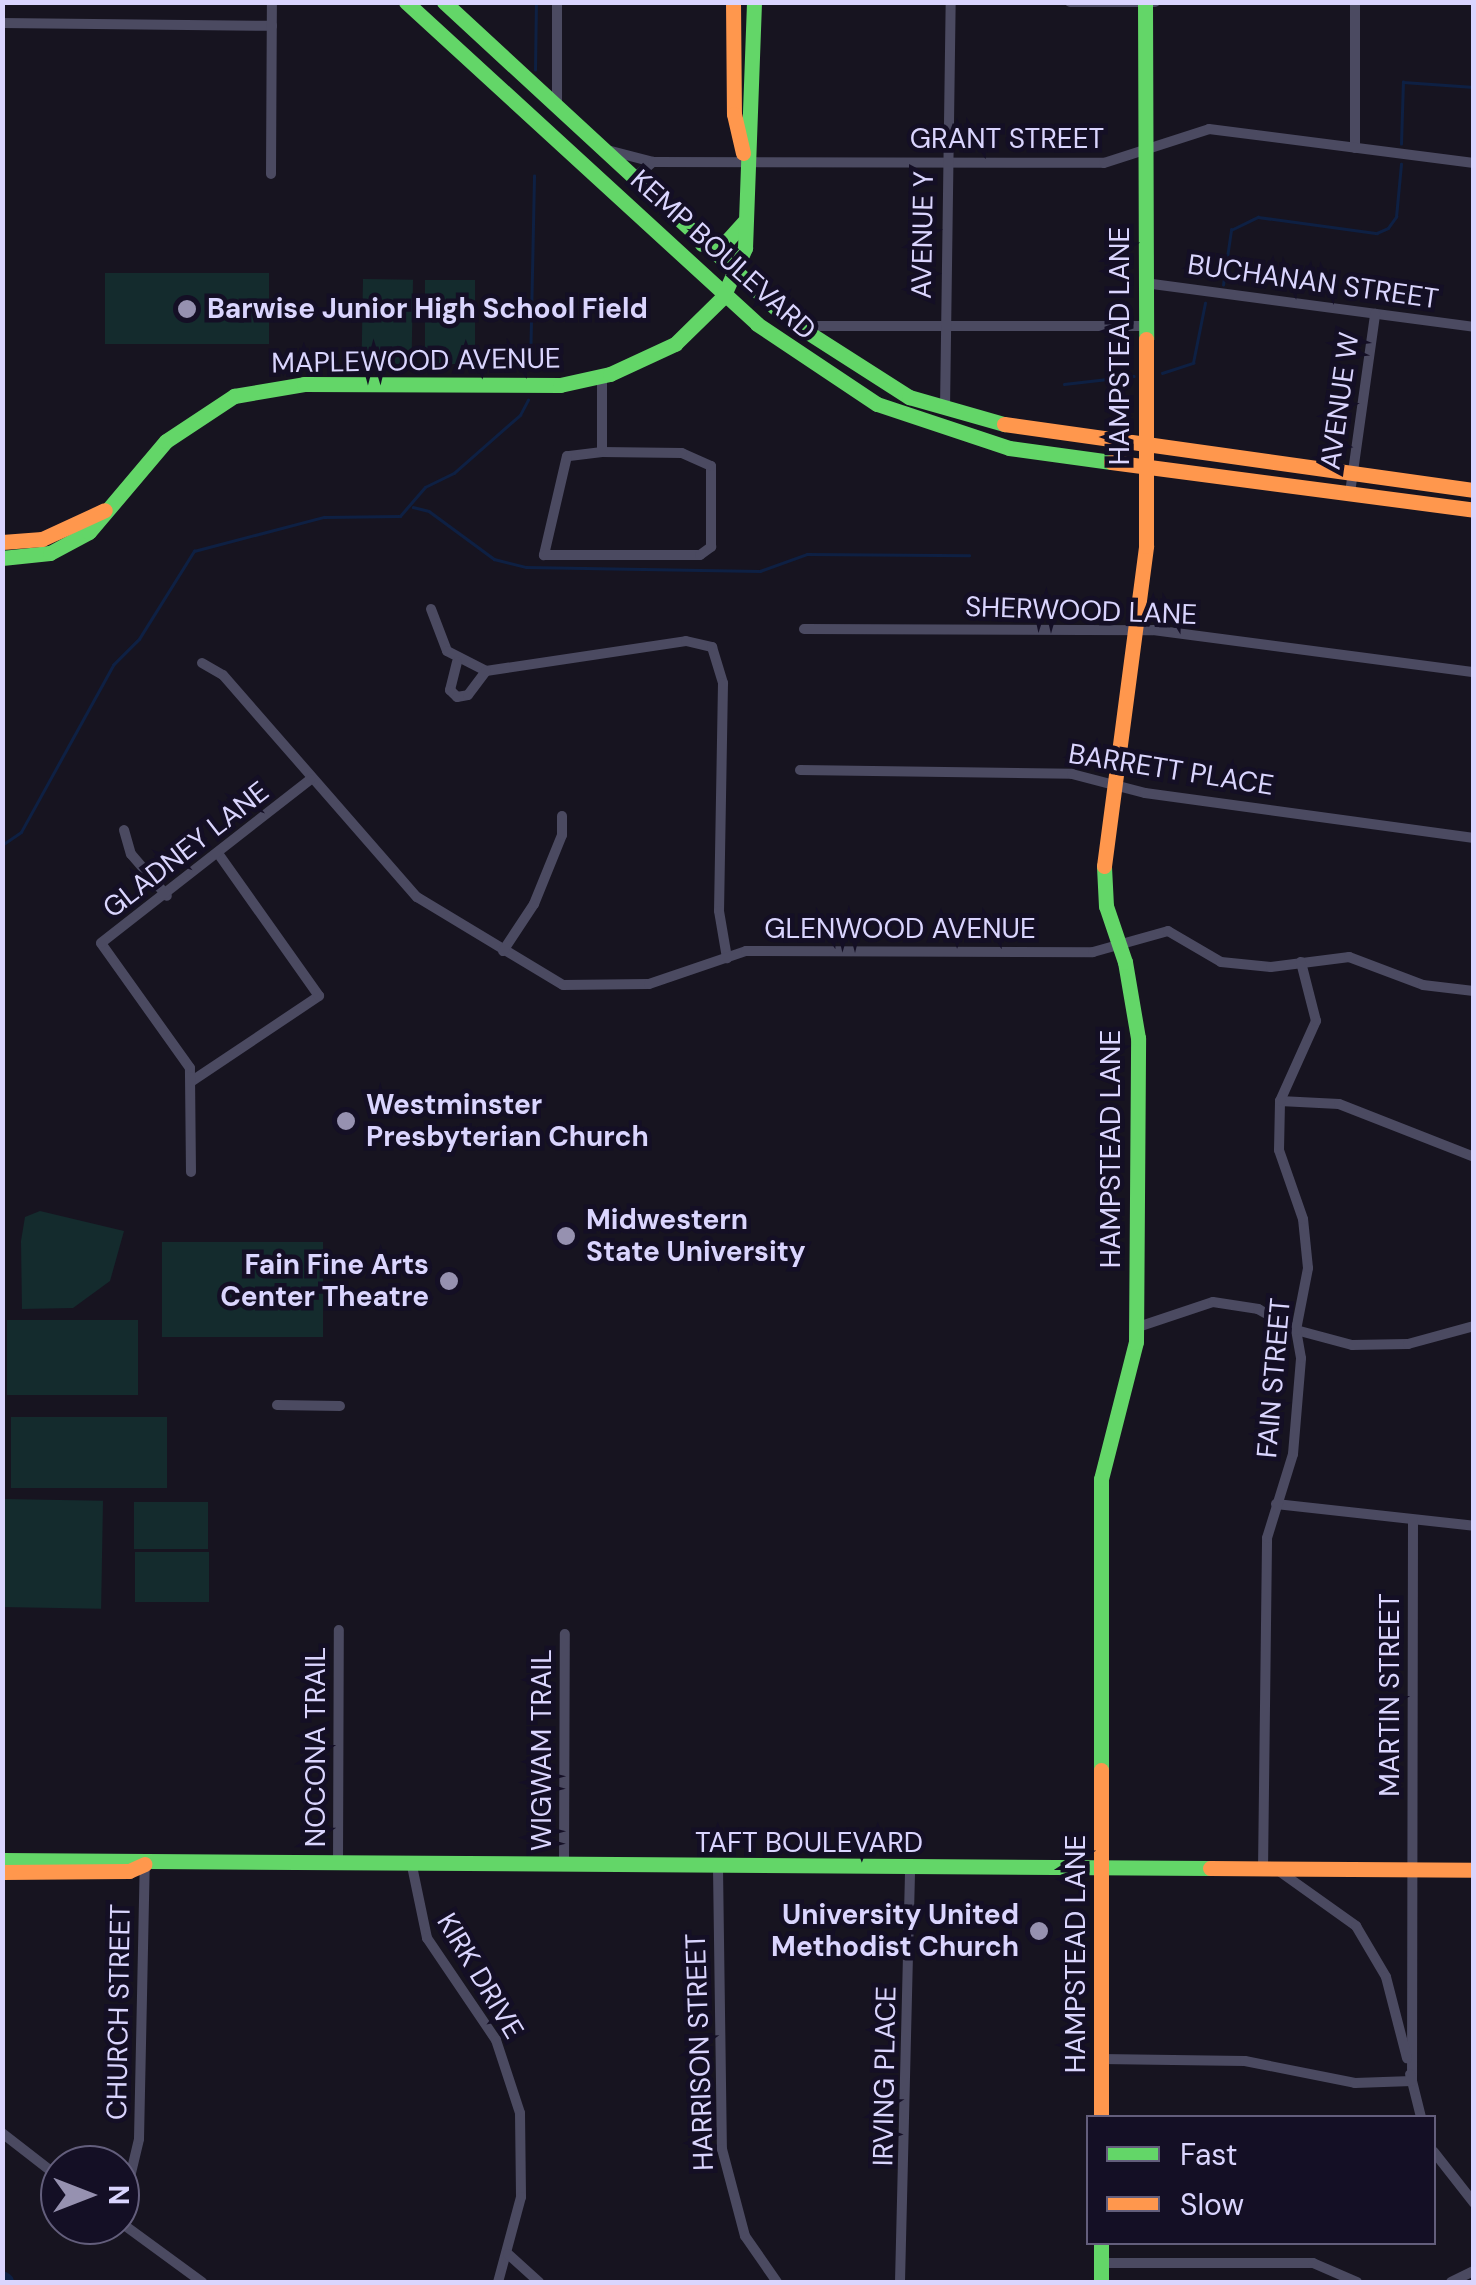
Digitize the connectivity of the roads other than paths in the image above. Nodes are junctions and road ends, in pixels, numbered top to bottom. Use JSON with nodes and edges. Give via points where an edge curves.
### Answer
{"nodes":[{"id":1,"x":272,"y":2,"type":"edge"},
{"id":2,"x":406,"y":2,"type":"edge"},
{"id":3,"x":444,"y":2,"type":"edge"},
{"id":4,"x":558,"y":2,"type":"edge"},
{"id":5,"x":733,"y":2,"type":"edge"},
{"id":6,"x":754,"y":2,"type":"edge"},
{"id":7,"x":951,"y":2,"type":"edge"},
{"id":8,"x":1070,"y":2,"type":"edge"},
{"id":9,"x":1155,"y":2,"type":"edge"},
{"id":10,"x":1355,"y":2,"type":"edge"},
{"id":11,"x":1145,"y":3,"type":"edge"},
{"id":12,"x":2,"y":24,"type":"edge"},
{"id":13,"x":272,"y":26,"type":"junction"},
{"id":14,"x":558,"y":110,"type":"junction"},
{"id":15,"x":595,"y":145,"type":"junction"},
{"id":16,"x":1355,"y":148,"type":"junction"},
{"id":17,"x":1146,"y":150,"type":"junction"},
{"id":18,"x":654,"y":162,"type":"junction"},
{"id":19,"x":746,"y":162,"type":"junction"},
{"id":20,"x":947,"y":162,"type":"junction"},
{"id":21,"x":1474,"y":163,"type":"edge"},
{"id":22,"x":271,"y":174,"type":"dead end"},
{"id":23,"x":632,"y":180,"type":"junction"},
{"id":24,"x":619,"y":196,"type":"junction"},
{"id":25,"x":746,"y":218,"type":"junction"},
{"id":26,"x":702,"y":244,"type":"junction"},
{"id":27,"x":736,"y":274,"type":"junction"},
{"id":28,"x":1146,"y":283,"type":"junction"},
{"id":29,"x":725,"y":292,"type":"junction"},
{"id":30,"x":1375,"y":314,"type":"junction"},
{"id":31,"x":797,"y":326,"type":"junction"},
{"id":32,"x":944,"y":326,"type":"junction"},
{"id":33,"x":1146,"y":326,"type":"junction"},
{"id":34,"x":1474,"y":327,"type":"edge"},
{"id":35,"x":602,"y":376,"type":"junction"},
{"id":36,"x":944,"y":408,"type":"junction"},
{"id":37,"x":941,"y":430,"type":"junction"},
{"id":38,"x":1146,"y":448,"type":"junction"},
{"id":39,"x":602,"y":452,"type":"junction"},
{"id":40,"x":1146,"y":466,"type":"junction"},
{"id":41,"x":1352,"y":474,"type":"junction"},
{"id":42,"x":1474,"y":490,"type":"edge"},
{"id":43,"x":1350,"y":494,"type":"junction"},
{"id":44,"x":109,"y":508,"type":"junction"},
{"id":45,"x":1474,"y":510,"type":"edge"},
{"id":46,"x":2,"y":542,"type":"edge"},
{"id":47,"x":2,"y":558,"type":"edge"},
{"id":48,"x":431,"y":609,"type":"dead end"},
{"id":49,"x":804,"y":628,"type":"dead end"},
{"id":50,"x":1134,"y":631,"type":"junction"},
{"id":51,"x":458,"y":662,"type":"junction"},
{"id":52,"x":202,"y":664,"type":"dead end"},
{"id":53,"x":486,"y":671,"type":"junction"},
{"id":54,"x":1474,"y":672,"type":"edge"},
{"id":55,"x":800,"y":770,"type":"dead end"},
{"id":56,"x":312,"y":780,"type":"junction"},
{"id":57,"x":1112,"y":788,"type":"junction"},
{"id":58,"x":562,"y":816,"type":"dead end"},
{"id":59,"x":124,"y":830,"type":"dead end"},
{"id":60,"x":1474,"y":838,"type":"edge"},
{"id":61,"x":220,"y":856,"type":"junction"},
{"id":62,"x":168,"y":896,"type":"junction"},
{"id":63,"x":1118,"y":943,"type":"junction"},
{"id":64,"x":502,"y":952,"type":"junction"},
{"id":65,"x":726,"y":958,"type":"junction"},
{"id":66,"x":1301,"y":962,"type":"junction"},
{"id":67,"x":1474,"y":991,"type":"edge"},
{"id":68,"x":192,"y":1081,"type":"junction"},
{"id":69,"x":1280,"y":1101,"type":"junction"},
{"id":70,"x":1474,"y":1157,"type":"edge"},
{"id":71,"x":191,"y":1172,"type":"dead end"},
{"id":72,"x":1474,"y":1326,"type":"edge"},
{"id":73,"x":1136,"y":1328,"type":"junction"},
{"id":74,"x":1296,"y":1330,"type":"junction"},
{"id":75,"x":276,"y":1405,"type":"dead end"},
{"id":76,"x":340,"y":1406,"type":"dead end"},
{"id":77,"x":1276,"y":1504,"type":"junction"},
{"id":78,"x":1413,"y":1520,"type":"junction"},
{"id":79,"x":1474,"y":1526,"type":"edge"},
{"id":80,"x":339,"y":1630,"type":"dead end"},
{"id":81,"x":565,"y":1634,"type":"dead end"},
{"id":82,"x":2,"y":1848,"type":"edge"},
{"id":83,"x":116,"y":1859,"type":"junction"},
{"id":84,"x":2,"y":1860,"type":"edge"},
{"id":85,"x":145,"y":1864,"type":"junction"},
{"id":86,"x":338,"y":1865,"type":"junction"},
{"id":87,"x":412,"y":1866,"type":"junction"},
{"id":88,"x":564,"y":1866,"type":"junction"},
{"id":89,"x":718,"y":1868,"type":"junction"},
{"id":90,"x":910,"y":1869,"type":"junction"},
{"id":91,"x":1101,"y":1870,"type":"junction"},
{"id":92,"x":1270,"y":1870,"type":"junction"},
{"id":93,"x":1412,"y":1870,"type":"junction"},
{"id":94,"x":1474,"y":1870,"type":"edge"},
{"id":95,"x":2,"y":1872,"type":"edge"},
{"id":96,"x":1101,"y":2059,"type":"junction"},
{"id":97,"x":1412,"y":2080,"type":"junction"},
{"id":98,"x":1101,"y":2115,"type":"edge"},
{"id":99,"x":1419,"y":2115,"type":"edge"},
{"id":100,"x":2,"y":2134,"type":"edge"},
{"id":101,"x":137,"y":2145,"type":"edge"},
{"id":102,"x":1436,"y":2155,"type":"edge"},
{"id":103,"x":40,"y":2163,"type":"edge"},
{"id":104,"x":1474,"y":2203,"type":"edge"},
{"id":105,"x":140,"y":2235,"type":"edge"},
{"id":106,"x":1101,"y":2245,"type":"edge"},
{"id":107,"x":508,"y":2254,"type":"junction"},
{"id":108,"x":1100,"y":2263,"type":"junction"},
{"id":109,"x":1474,"y":2272,"type":"edge"},
{"id":110,"x":772,"y":2280,"type":"edge"},
{"id":111,"x":202,"y":2282,"type":"edge"},
{"id":112,"x":498,"y":2282,"type":"edge"},
{"id":113,"x":539,"y":2282,"type":"edge"},
{"id":114,"x":900,"y":2282,"type":"edge"},
{"id":115,"x":1100,"y":2282,"type":"edge"},
{"id":116,"x":1357,"y":2282,"type":"edge"},
{"id":117,"x":1452,"y":2282,"type":"edge"}],
"edges":[{"from":1,"to":13,"type":"street"},
{"from":2,"to":24,"type":"street","name":"KEMP BOULEVARD"},
{"from":3,"to":14,"type":"street","name":"KEMP BOULEVARD"},
{"from":4,"to":14,"type":"street"},
{"from":5,"to":19,"type":"street","name":"MAPLEWOOD AVENUE","via":[[734,114]]},
{"from":6,"to":19,"type":"street","name":"MAPLEWOOD AVENUE"},
{"from":7,"to":20,"type":"street","name":"AVENUE Y"},
{"from":8,"to":11,"type":"street"},
{"from":9,"to":11,"type":"street"},
{"from":10,"to":16,"type":"street"},
{"from":11,"to":17,"type":"street","name":"HAMPSTEAD LANE"},
{"from":12,"to":13,"type":"street"},
{"from":13,"to":22,"type":"street"},
{"from":14,"to":15,"type":"street","name":"KEMP BOULEVARD"},
{"from":15,"to":18,"type":"street","name":"GRANT STREET"},
{"from":15,"to":23,"type":"street","name":"KEMP BOULEVARD"},
{"from":16,"to":17,"type":"street","name":"GRANT STREET","via":[[1209,129]]},
{"from":16,"to":21,"type":"street","name":"GRANT STREET"},
{"from":17,"to":20,"type":"street","name":"GRANT STREET","via":[[1104,163]]},
{"from":17,"to":28,"type":"street","name":"HAMPSTEAD LANE"},
{"from":18,"to":19,"type":"street","name":"GRANT STREET"},
{"from":18,"to":23,"type":"street"},
{"from":19,"to":20,"type":"street","name":"GRANT STREET"},
{"from":19,"to":25,"type":"street","name":"MAPLEWOOD AVENUE"},
{"from":20,"to":32,"type":"street","name":"AVENUE Y"},
{"from":23,"to":24,"type":"street"},
{"from":23,"to":26,"type":"street","name":"KEMP BOULEVARD"},
{"from":24,"to":29,"type":"street","name":"KEMP BOULEVARD"},
{"from":25,"to":26,"type":"street","via":[[734,237]]},
{"from":25,"to":27,"type":"street","name":"MAPLEWOOD AVENUE"},
{"from":26,"to":27,"type":"street","name":"KEMP BOULEVARD"},
{"from":27,"to":29,"type":"street","name":"MAPLEWOOD AVENUE"},
{"from":27,"to":31,"type":"street","name":"KEMP BOULEVARD"},
{"from":28,"to":30,"type":"street","name":"BUCHANAN STREET"},
{"from":28,"to":33,"type":"street","name":"HAMPSTEAD LANE"},
{"from":29,"to":35,"type":"street","name":"MAPLEWOOD AVENUE","via":[[675,344]]},
{"from":29,"to":37,"type":"street","name":"KEMP BOULEVARD","via":[[829,377]]},
{"from":30,"to":34,"type":"street","name":"BUCHANAN STREET"},
{"from":30,"to":41,"type":"street","name":"AVENUE W"},
{"from":31,"to":32,"type":"street"},
{"from":31,"to":36,"type":"street","name":"KEMP BOULEVARD","via":[[872,376]]},
{"from":32,"to":33,"type":"street"},
{"from":32,"to":36,"type":"street","name":"AVENUE Y"},
{"from":33,"to":38,"type":"street","name":"HAMPSTEAD LANE"},
{"from":35,"to":39,"type":"street"},
{"from":35,"to":44,"type":"street","name":"MAPLEWOOD AVENUE","via":[[560,385],[266,387],[234,396],[183,426]]},
{"from":36,"to":37,"type":"street"},
{"from":36,"to":38,"type":"street","name":"KEMP BOULEVARD"},
{"from":37,"to":40,"type":"street","name":"KEMP BOULEVARD","via":[[1036,453]]},
{"from":38,"to":40,"type":"street","name":"HAMPSTEAD LANE"},
{"from":38,"to":41,"type":"street","name":"KEMP BOULEVARD"},
{"from":39,"to":39,"type":"street","via":[[682,453],[711,466],[711,546],[700,554],[544,555],[567,456]]},
{"from":40,"to":43,"type":"street","name":"KEMP BOULEVARD"},
{"from":40,"to":50,"type":"street","name":"HAMPSTEAD LANE","via":[[1146,546]]},
{"from":41,"to":42,"type":"street","name":"KEMP BOULEVARD"},
{"from":41,"to":43,"type":"street","name":"AVENUE W"},
{"from":43,"to":45,"type":"street","name":"KEMP BOULEVARD"},
{"from":44,"to":46,"type":"street","name":"MAPLEWOOD AVENUE","via":[[42,538]]},
{"from":44,"to":47,"type":"street","name":"MAPLEWOOD AVENUE","via":[[68,547]]},
{"from":48,"to":51,"type":"street"},
{"from":49,"to":50,"type":"street","name":"SHERWOOD LANE"},
{"from":50,"to":54,"type":"street","name":"SHERWOOD LANE"},
{"from":50,"to":57,"type":"street","name":"HAMPSTEAD LANE"},
{"from":51,"to":53,"type":"street"},
{"from":51,"to":53,"type":"street","via":[[450,690],[458,697],[468,695]]},
{"from":52,"to":56,"type":"street","name":"GLENWOOD AVENUE","via":[[223,675]]},
{"from":53,"to":65,"type":"street","via":[[686,641],[712,648],[722,682],[720,911]]},
{"from":55,"to":57,"type":"street","name":"BARRETT PLACE","via":[[1072,774]]},
{"from":56,"to":61,"type":"street","name":"GLADNEY LANE"},
{"from":56,"to":64,"type":"street","name":"GLENWOOD AVENUE","via":[[417,897]]},
{"from":57,"to":60,"type":"street","name":"BARRETT PLACE"},
{"from":57,"to":63,"type":"street","name":"HAMPSTEAD LANE","via":[[1104,870]]},
{"from":58,"to":64,"type":"street","via":[[562,835],[534,904]]},
{"from":59,"to":62,"type":"street","via":[[130,854]]},
{"from":61,"to":62,"type":"street","name":"GLADNEY LANE"},
{"from":61,"to":68,"type":"street","via":[[319,996]]},
{"from":62,"to":68,"type":"street","name":"GLADNEY LANE","via":[[101,943],[184,1055]]},
{"from":63,"to":65,"type":"street","name":"GLENWOOD AVENUE","via":[[1094,952],[746,951]]},
{"from":63,"to":66,"type":"street","name":"GLENWOOD AVENUE","via":[[1168,931],[1221,962]]},
{"from":63,"to":73,"type":"street","name":"HAMPSTEAD LANE","via":[[1138,1038]]},
{"from":64,"to":65,"type":"street","name":"GLENWOOD AVENUE","via":[[563,985],[600,990],[689,974]]},
{"from":66,"to":67,"type":"street","name":"GLENWOOD AVENUE","via":[[1349,957],[1423,985]]},
{"from":66,"to":69,"type":"street","name":"FAIN STREET","via":[[1316,1021]]},
{"from":68,"to":71,"type":"street","name":"GLADNEY LANE"},
{"from":69,"to":70,"type":"street","via":[[1340,1104]]},
{"from":69,"to":74,"type":"street","name":"FAIN STREET","via":[[1279,1150],[1303,1219],[1308,1268]]},
{"from":72,"to":74,"type":"street","via":[[1408,1344],[1370,1346]]},
{"from":73,"to":74,"type":"street","via":[[1214,1302],[1270,1313]]},
{"from":73,"to":91,"type":"street","name":"HAMPSTEAD LANE","via":[[1130,1377],[1106,1443],[1101,1479]]},
{"from":74,"to":77,"type":"street","name":"FAIN STREET","via":[[1302,1358],[1292,1454]]},
{"from":75,"to":76,"type":"street"},
{"from":77,"to":78,"type":"street"},
{"from":77,"to":92,"type":"street","name":"FAIN STREET","via":[[1264,1598]]},
{"from":78,"to":79,"type":"street"},
{"from":78,"to":93,"type":"street","name":"MARTIN STREET"},
{"from":80,"to":86,"type":"street","name":"NOCONA TRAIL"},
{"from":81,"to":88,"type":"street","name":"WIGWAM TRAIL"},
{"from":82,"to":83,"type":"street"},
{"from":83,"to":84,"type":"street","name":"TAFT BOULEVARD"},
{"from":83,"to":85,"type":"street","name":"TAFT BOULEVARD"},
{"from":85,"to":86,"type":"street","name":"TAFT BOULEVARD"},
{"from":85,"to":95,"type":"street","name":"TAFT BOULEVARD","via":[[129,1871]]},
{"from":85,"to":101,"type":"street","name":"CHURCH STREET"},
{"from":86,"to":87,"type":"street","name":"TAFT BOULEVARD"},
{"from":87,"to":88,"type":"street","name":"TAFT BOULEVARD"},
{"from":87,"to":107,"type":"street","name":"KIRK DRIVE","via":[[427,1938],[496,2040],[512,2080],[523,2154]]},
{"from":88,"to":89,"type":"street","name":"TAFT BOULEVARD"},
{"from":89,"to":90,"type":"street","name":"TAFT BOULEVARD"},
{"from":89,"to":110,"type":"street","name":"HARRISON STREET","via":[[722,2149],[735,2211]]},
{"from":90,"to":91,"type":"street","name":"TAFT BOULEVARD"},
{"from":90,"to":114,"type":"street","name":"IRVING PLACE"},
{"from":91,"to":92,"type":"street","name":"TAFT BOULEVARD"},
{"from":91,"to":96,"type":"street","name":"HAMPSTEAD LANE"},
{"from":92,"to":93,"type":"street","name":"TAFT BOULEVARD"},
{"from":92,"to":97,"type":"street","via":[[1342,1911],[1379,1962]]},
{"from":93,"to":94,"type":"street","name":"TAFT BOULEVARD"},
{"from":93,"to":97,"type":"street","name":"MARTIN STREET"},
{"from":96,"to":97,"type":"street","via":[[1220,2060],[1354,2082]]},
{"from":96,"to":98,"type":"street","name":"HAMPSTEAD LANE"},
{"from":97,"to":99,"type":"street"},
{"from":100,"to":103,"type":"street"},
{"from":102,"to":104,"type":"street"},
{"from":105,"to":111,"type":"street"},
{"from":106,"to":108,"type":"street"},
{"from":107,"to":112,"type":"street","name":"KIRK DRIVE"},
{"from":107,"to":113,"type":"street"},
{"from":108,"to":115,"type":"street"},
{"from":108,"to":116,"type":"street","via":[[1313,2263]]},
{"from":109,"to":117,"type":"street"}]}
